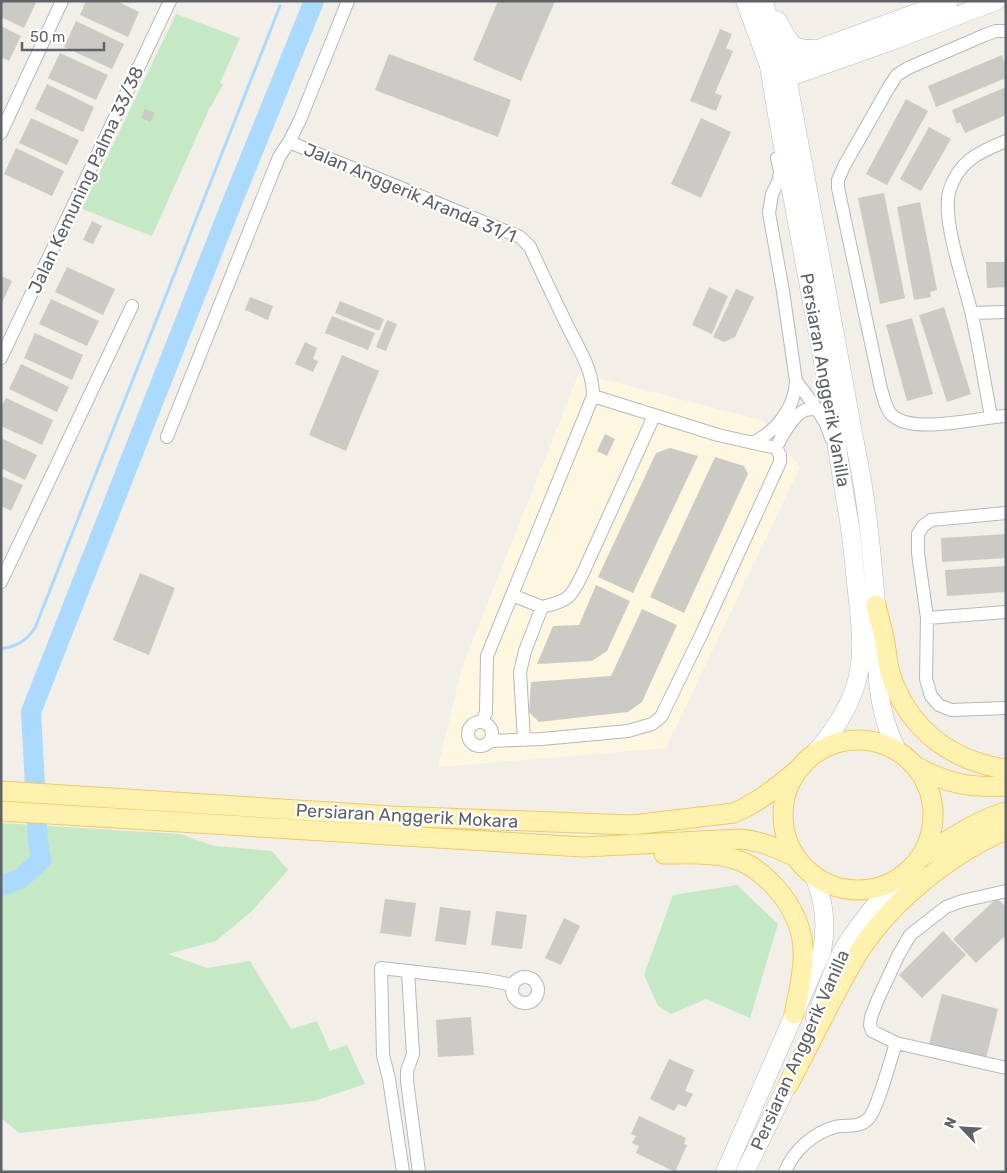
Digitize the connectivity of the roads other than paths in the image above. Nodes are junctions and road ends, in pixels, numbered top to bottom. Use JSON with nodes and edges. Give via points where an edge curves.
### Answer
{"nodes":[{"id":1,"x":62,"y":1,"type":"edge"},
{"id":2,"x":170,"y":1,"type":"edge"},
{"id":3,"x":348,"y":1,"type":"edge"},
{"id":4,"x":745,"y":1,"type":"edge"},
{"id":5,"x":764,"y":1,"type":"edge"},
{"id":6,"x":949,"y":1,"type":"edge"},
{"id":7,"x":996,"y":1,"type":"edge"},
{"id":8,"x":1006,"y":31,"type":"edge"},
{"id":9,"x":822,"y":57,"type":"junction"},
{"id":10,"x":778,"y":72,"type":"junction"},
{"id":11,"x":776,"y":108,"type":"junction"},
{"id":12,"x":794,"y":115,"type":"junction"},
{"id":13,"x":1,"y":133,"type":"edge"},
{"id":14,"x":1006,"y":141,"type":"edge"},
{"id":15,"x":290,"y":142,"type":"junction"},
{"id":16,"x":132,"y":306,"type":"dead end"},
{"id":17,"x":1006,"y":312,"type":"edge"},
{"id":18,"x":972,"y":313,"type":"junction"},
{"id":19,"x":1,"y":358,"type":"edge"},
{"id":20,"x":796,"y":381,"type":"junction"},
{"id":21,"x":593,"y":396,"type":"junction"},
{"id":22,"x":817,"y":408,"type":"junction"},
{"id":23,"x":654,"y":416,"type":"junction"},
{"id":24,"x":990,"y":416,"type":"junction"},
{"id":25,"x":1006,"y":416,"type":"edge"},
{"id":26,"x":167,"y":437,"type":"dead end"},
{"id":27,"x":752,"y":443,"type":"junction"},
{"id":28,"x":776,"y":448,"type":"junction"},
{"id":29,"x":838,"y":463,"type":"junction"},
{"id":30,"x":1006,"y":513,"type":"edge"},
{"id":31,"x":1,"y":582,"type":"edge"},
{"id":32,"x":512,"y":595,"type":"junction"},
{"id":33,"x":876,"y":605,"type":"junction"},
{"id":34,"x":542,"y":607,"type":"junction"},
{"id":35,"x":1006,"y":612,"type":"edge"},
{"id":36,"x":927,"y":618,"type":"junction"},
{"id":37,"x":1006,"y":708,"type":"edge"},
{"id":38,"x":482,"y":722,"type":"junction"},
{"id":39,"x":524,"y":740,"type":"junction"},
{"id":40,"x":490,"y":741,"type":"junction"},
{"id":41,"x":896,"y":748,"type":"junction"},
{"id":42,"x":815,"y":754,"type":"junction"},
{"id":43,"x":917,"y":766,"type":"junction"},
{"id":44,"x":799,"y":769,"type":"junction"},
{"id":45,"x":1006,"y":769,"type":"edge"},
{"id":46,"x":1,"y":780,"type":"edge"},
{"id":47,"x":1006,"y":786,"type":"edge"},
{"id":48,"x":1,"y":791,"type":"edge"},
{"id":49,"x":30,"y":793,"type":"junction"},
{"id":50,"x":1,"y":811,"type":"edge"},
{"id":51,"x":1006,"y":812,"type":"edge"},
{"id":52,"x":1006,"y":830,"type":"edge"},
{"id":53,"x":583,"y":847,"type":"junction"},
{"id":54,"x":794,"y":856,"type":"junction"},
{"id":55,"x":920,"y":858,"type":"junction"},
{"id":56,"x":815,"y":878,"type":"junction"},
{"id":57,"x":894,"y":882,"type":"junction"},
{"id":58,"x":1006,"y":891,"type":"edge"},
{"id":59,"x":408,"y":972,"type":"junction"},
{"id":60,"x":513,"y":985,"type":"dead end"},
{"id":61,"x":794,"y":1014,"type":"junction"},
{"id":62,"x":895,"y":1046,"type":"junction"},
{"id":63,"x":1006,"y":1068,"type":"edge"},
{"id":64,"x":407,"y":1071,"type":"junction"},
{"id":65,"x":387,"y":1072,"type":"junction"},
{"id":66,"x":788,"y":1085,"type":"junction"},
{"id":67,"x":403,"y":1172,"type":"edge"},
{"id":68,"x":419,"y":1172,"type":"edge"},
{"id":69,"x":725,"y":1172,"type":"edge"},
{"id":70,"x":745,"y":1172,"type":"edge"},
{"id":71,"x":784,"y":1172,"type":"edge"}],
"edges":[{"from":1,"to":13,"type":"street"},
{"from":2,"to":19,"type":"street","name":"Jalan Kemuning Palma 33/38"},
{"from":3,"to":15,"type":"street","name":"Jalan Anggerik Aranda 31/1"},
{"from":4,"to":10,"type":"main road","name":"Persiaran Anggerik Vanilla"},
{"from":5,"to":9,"type":"main road","via":[[795,47]]},
{"from":5,"to":10,"type":"main road","name":"Persiaran Anggerik Vanilla"},
{"from":6,"to":9,"type":"main road"},
{"from":7,"to":9,"type":"main road"},
{"from":8,"to":24,"type":"street","via":[[985,35],[908,68],[898,76],[888,87],[838,180],[877,371],[890,413],[901,421],[919,424],[960,422]]},
{"from":9,"to":10,"type":"main road"},
{"from":9,"to":12,"type":"main road","via":[[802,87]]},
{"from":10,"to":11,"type":"main road","name":"Persiaran Anggerik Vanilla"},
{"from":10,"to":12,"type":"main road","name":"Persiaran Anggerik Vanilla"},
{"from":11,"to":20,"type":"street","via":[[772,126],[780,171],[769,213]]},
{"from":11,"to":29,"type":"main road","name":"Persiaran Anggerik Vanilla","via":[[826,376]]},
{"from":12,"to":33,"type":"main road","name":"Persiaran Anggerik Vanilla","via":[[863,486]]},
{"from":14,"to":18,"type":"street","via":[[968,160],[949,193],[951,233]]},
{"from":15,"to":21,"type":"street","name":"Jalan Anggerik Aranda 31/1","via":[[506,230],[527,242],[592,376]]},
{"from":15,"to":26,"type":"street","via":[[279,157]]},
{"from":16,"to":31,"type":"street"},
{"from":17,"to":18,"type":"street"},
{"from":18,"to":24,"type":"street"},
{"from":20,"to":22,"type":"street"},
{"from":20,"to":27,"type":"street","via":[[793,398],[780,420],[764,438]]},
{"from":21,"to":23,"type":"street"},
{"from":21,"to":32,"type":"street","name":"Jalan Anggerik Aranda 31/1"},
{"from":22,"to":28,"type":"street","via":[[798,414]]},
{"from":22,"to":29,"type":"street","via":[[826,424]]},
{"from":23,"to":27,"type":"street"},
{"from":23,"to":34,"type":"street","via":[[571,596]]},
{"from":24,"to":25,"type":"street"},
{"from":27,"to":28,"type":"street"},
{"from":28,"to":39,"type":"street","via":[[780,455],[776,472],[661,717],[652,724],[628,731]]},
{"from":29,"to":42,"type":"main road","name":"Persiaran Anggerik Vanilla","via":[[859,606],[860,669],[845,710]]},
{"from":30,"to":36,"type":"street","via":[[931,520],[923,526],[918,534],[918,553]]},
{"from":32,"to":34,"type":"street"},
{"from":32,"to":38,"type":"street","name":"Jalan Anggerik Aranda 31/1","via":[[487,656],[486,713]]},
{"from":33,"to":41,"type":"main road","name":"Persiaran Anggerik Vanilla","via":[[880,702],[888,733]]},
{"from":33,"to":45,"type":"main road","via":[[892,679],[922,729],[950,750],[986,766]]},
{"from":34,"to":39,"type":"street","via":[[520,672]]},
{"from":35,"to":36,"type":"street"},
{"from":36,"to":37,"type":"street","via":[[926,679],[931,696],[939,705],[951,710]]},
{"from":38,"to":40,"type":"street","via":[[492,729]]},
{"from":38,"to":40,"type":"street","via":[[474,723],[469,729],[470,741],[480,746]]},
{"from":39,"to":40,"type":"street"},
{"from":41,"to":42,"type":"main road","via":[[859,739],[841,741]]},
{"from":41,"to":43,"type":"main road"},
{"from":42,"to":44,"type":"main road"},
{"from":43,"to":47,"type":"main road","via":[[931,775],[963,785]]},
{"from":43,"to":55,"type":"main road","via":[[932,795],[934,812],[931,836]]},
{"from":44,"to":49,"type":"main road","name":"Persiaran Anggerik Mokara","via":[[765,796],[734,813],[632,825],[392,816]]},
{"from":44,"to":54,"type":"main road","via":[[786,793],[783,809],[783,825]]},
{"from":46,"to":49,"type":"main road"},
{"from":48,"to":49,"type":"main road","name":"Persiaran Anggerik Mokara"},
{"from":50,"to":53,"type":"main road","name":"Persiaran Anggerik Mokara"},
{"from":51,"to":55,"type":"main road","via":[[974,824]]},
{"from":52,"to":66,"type":"main road","via":[[955,858],[882,920],[854,959]]},
{"from":53,"to":54,"type":"main road","name":"Persiaran Anggerik Mokara","via":[[739,839],[753,840]]},
{"from":53,"to":61,"type":"main road","via":[[626,855],[722,856],[757,870],[784,897],[799,925],[804,973]]},
{"from":54,"to":56,"type":"main road"},
{"from":55,"to":57,"type":"main road"},
{"from":56,"to":57,"type":"main road","via":[[834,887],[854,891],[875,889]]},
{"from":56,"to":61,"type":"main road","name":"Persiaran Anggerik Vanilla","via":[[823,899],[825,936],[822,951]]},
{"from":57,"to":66,"type":"main road","name":"Persiaran Anggerik Vanilla","via":[[842,952]]},
{"from":58,"to":62,"type":"street","via":[[946,907],[910,935],[870,1022],[872,1031]]},
{"from":59,"to":60,"type":"street"},
{"from":59,"to":64,"type":"street","via":[[413,1054]]},
{"from":59,"to":65,"type":"street","via":[[381,968],[383,1055]]},
{"from":61,"to":69,"type":"main road","name":"Persiaran Anggerik Vanilla"},
{"from":62,"to":63,"type":"street"},
{"from":62,"to":71,"type":"street","via":[[870,1118],[854,1126],[837,1127],[817,1134],[790,1160]]},
{"from":64,"to":65,"type":"street"},
{"from":64,"to":68,"type":"street"},
{"from":65,"to":67,"type":"street"},
{"from":66,"to":70,"type":"main road","name":"Persiaran Anggerik Vanilla"}]}
